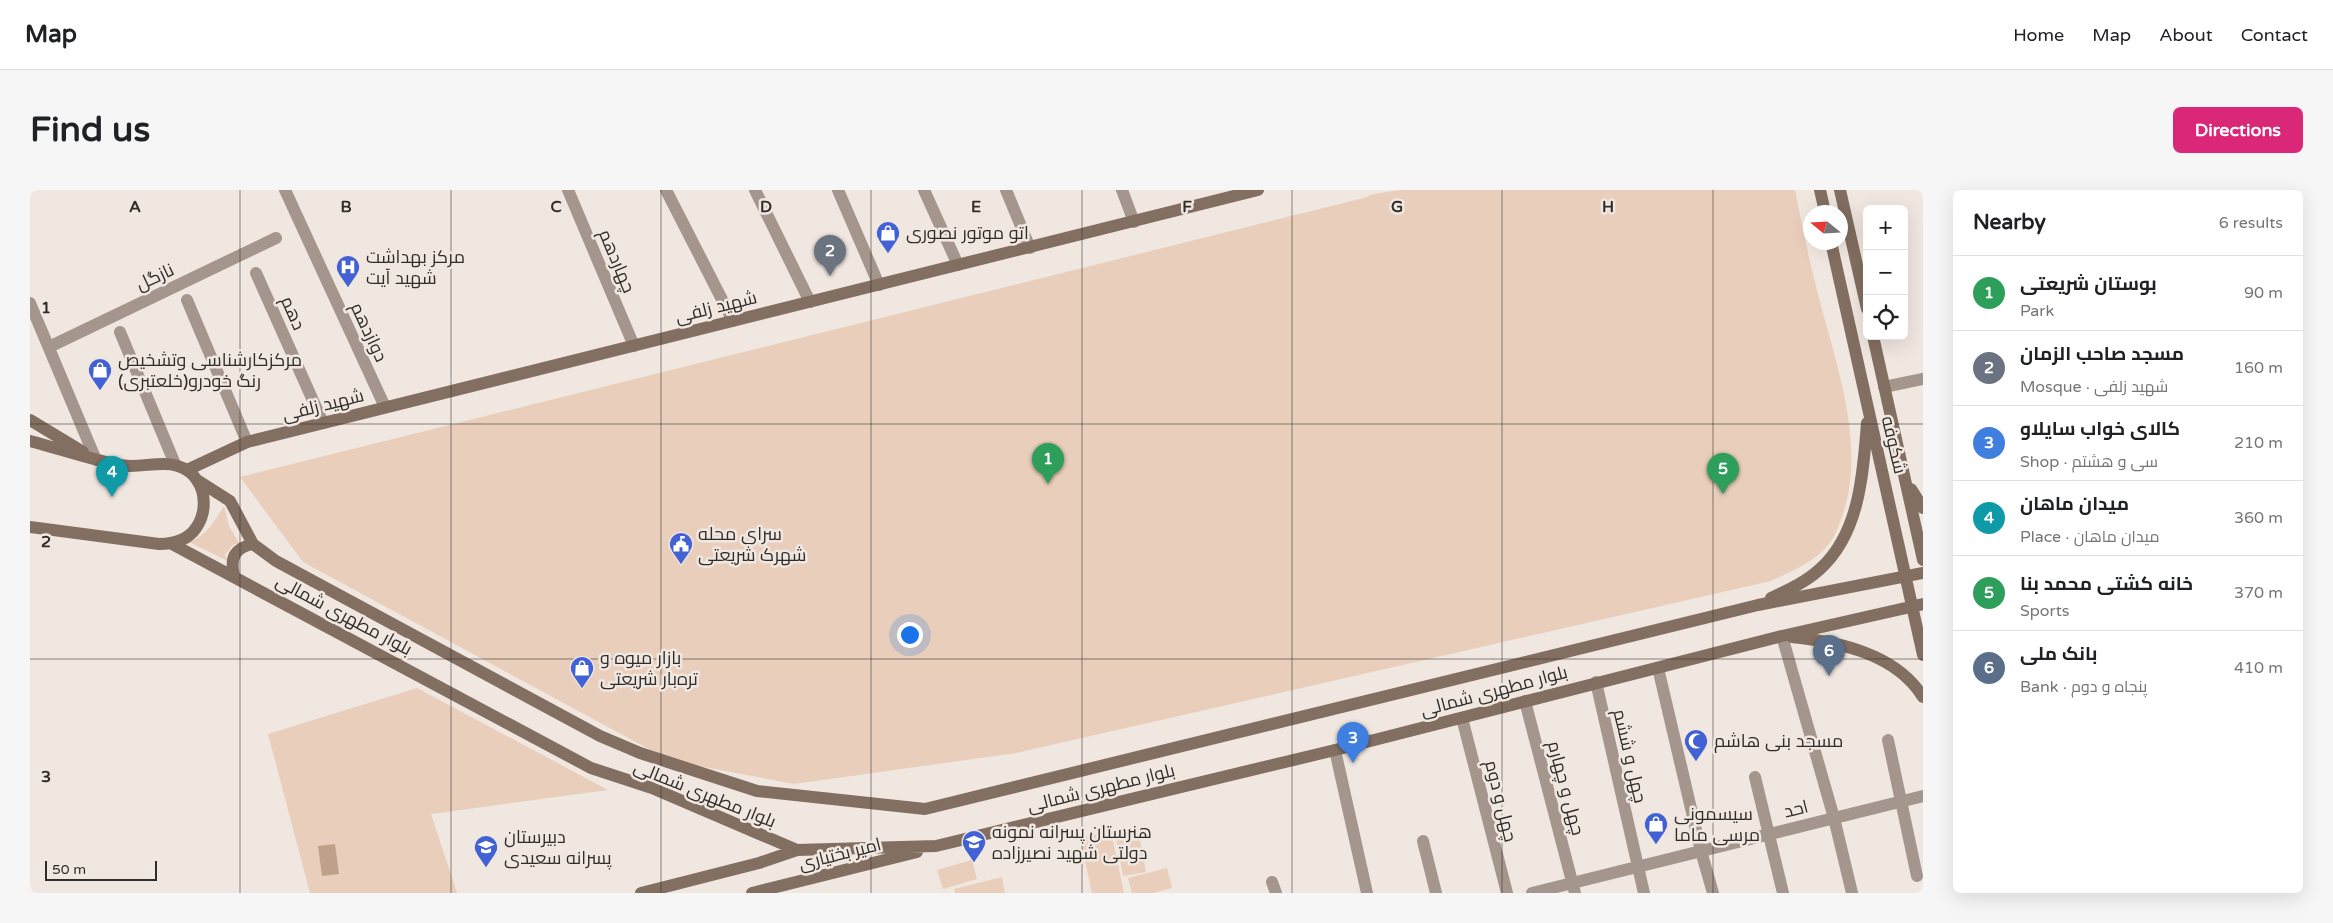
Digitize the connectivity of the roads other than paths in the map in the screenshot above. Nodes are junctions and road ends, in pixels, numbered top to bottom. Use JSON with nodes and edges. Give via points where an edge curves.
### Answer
{"nodes":[{"id":1,"x":285,"y":190,"type":"edge"},
{"id":2,"x":568,"y":190,"type":"edge"},
{"id":3,"x":666,"y":190,"type":"edge"},
{"id":4,"x":755,"y":190,"type":"edge"},
{"id":5,"x":838,"y":190,"type":"edge"},
{"id":6,"x":924,"y":190,"type":"edge"},
{"id":7,"x":1006,"y":190,"type":"edge"},
{"id":8,"x":1122,"y":190,"type":"edge"},
{"id":9,"x":1820,"y":190,"type":"edge"},
{"id":10,"x":1840,"y":190,"type":"edge"},
{"id":11,"x":1252,"y":191,"type":"edge"},
{"id":12,"x":1823,"y":205,"type":"edge"},
{"id":13,"x":1134,"y":222,"type":"junction"},
{"id":14,"x":276,"y":238,"type":"dead end"},
{"id":15,"x":1030,"y":248,"type":"junction"},
{"id":16,"x":1833,"y":250,"type":"edge"},
{"id":17,"x":958,"y":265,"type":"junction"},
{"id":18,"x":256,"y":273,"type":"dead end"},
{"id":19,"x":880,"y":285,"type":"junction"},
{"id":20,"x":1864,"y":295,"type":"edge"},
{"id":21,"x":188,"y":300,"type":"dead end"},
{"id":22,"x":810,"y":302,"type":"junction"},
{"id":23,"x":30,"y":303,"type":"edge"},
{"id":24,"x":733,"y":321,"type":"junction"},
{"id":25,"x":120,"y":332,"type":"dead end"},
{"id":26,"x":1874,"y":340,"type":"edge"},
{"id":27,"x":634,"y":346,"type":"junction"},
{"id":28,"x":49,"y":347,"type":"junction"},
{"id":29,"x":1923,"y":379,"type":"edge"},
{"id":30,"x":1884,"y":387,"type":"junction"},
{"id":31,"x":385,"y":407,"type":"junction"},
{"id":32,"x":1868,"y":410,"type":"junction"},
{"id":33,"x":30,"y":420,"type":"edge"},
{"id":34,"x":323,"y":423,"type":"junction"},
{"id":35,"x":30,"y":441,"type":"edge"},
{"id":36,"x":247,"y":442,"type":"junction"},
{"id":37,"x":1900,"y":458,"type":"junction"},
{"id":38,"x":96,"y":460,"type":"junction"},
{"id":39,"x":175,"y":464,"type":"junction"},
{"id":40,"x":187,"y":470,"type":"junction"},
{"id":41,"x":197,"y":480,"type":"junction"},
{"id":42,"x":1923,"y":508,"type":"edge"},
{"id":43,"x":30,"y":527,"type":"edge"},
{"id":44,"x":172,"y":544,"type":"junction"},
{"id":45,"x":253,"y":544,"type":"junction"},
{"id":46,"x":1923,"y":560,"type":"edge"},
{"id":47,"x":1923,"y":573,"type":"edge"},
{"id":48,"x":234,"y":576,"type":"junction"},
{"id":49,"x":1906,"y":576,"type":"junction"},
{"id":50,"x":1758,"y":605,"type":"junction"},
{"id":51,"x":1918,"y":606,"type":"edge"},
{"id":52,"x":1782,"y":636,"type":"junction"},
{"id":53,"x":1923,"y":656,"type":"edge"},
{"id":54,"x":1658,"y":668,"type":"junction"},
{"id":55,"x":1596,"y":682,"type":"junction"},
{"id":56,"x":1923,"y":698,"type":"edge"},
{"id":57,"x":1525,"y":701,"type":"junction"},
{"id":58,"x":1462,"y":718,"type":"junction"},
{"id":59,"x":1888,"y":740,"type":"dead end"},
{"id":60,"x":1335,"y":750,"type":"junction"},
{"id":61,"x":1755,"y":778,"type":"dead end"},
{"id":62,"x":1923,"y":796,"type":"edge"},
{"id":63,"x":1900,"y":802,"type":"junction"},
{"id":64,"x":1834,"y":818,"type":"junction"},
{"id":65,"x":1769,"y":834,"type":"junction"},
{"id":66,"x":1423,"y":841,"type":"dead end"},
{"id":67,"x":936,"y":846,"type":"junction"},
{"id":68,"x":797,"y":850,"type":"junction"},
{"id":69,"x":1701,"y":851,"type":"junction"},
{"id":70,"x":1637,"y":867,"type":"junction"},
{"id":71,"x":1916,"y":876,"type":"dead end"},
{"id":72,"x":1574,"y":888,"type":"edge"},
{"id":73,"x":641,"y":893,"type":"edge"},
{"id":74,"x":752,"y":893,"type":"edge"},
{"id":75,"x":1366,"y":893,"type":"edge"},
{"id":76,"x":1436,"y":893,"type":"edge"},
{"id":77,"x":1507,"y":893,"type":"edge"},
{"id":78,"x":1532,"y":893,"type":"edge"},
{"id":79,"x":1644,"y":893,"type":"edge"},
{"id":80,"x":1713,"y":893,"type":"edge"},
{"id":81,"x":1783,"y":893,"type":"edge"},
{"id":82,"x":1852,"y":893,"type":"edge"}],
"edges":[{"from":1,"to":31,"type":"street","name":"دوازدهم"},
{"from":2,"to":27,"type":"street","name":"چهاردهم"},
{"from":3,"to":24,"type":"street"},
{"from":4,"to":22,"type":"street"},
{"from":5,"to":19,"type":"street"},
{"from":6,"to":17,"type":"street"},
{"from":7,"to":15,"type":"street"},
{"from":8,"to":13,"type":"street"},
{"from":9,"to":12,"type":"main road"},
{"from":10,"to":20,"type":"main road"},
{"from":11,"to":13,"type":"main road","name":"شهید زلفی"},
{"from":13,"to":15,"type":"main road","name":"شهید زلفی"},
{"from":14,"to":28,"type":"street","name":"نازگل"},
{"from":15,"to":17,"type":"main road","name":"شهید زلفی"},
{"from":16,"to":32,"type":"main road","name":"شکوفه"},
{"from":17,"to":19,"type":"main road","name":"شهید زلفی"},
{"from":18,"to":34,"type":"street","name":"دهم"},
{"from":19,"to":22,"type":"main road","name":"شهید زلفی"},
{"from":21,"to":36,"type":"street"},
{"from":22,"to":24,"type":"main road","name":"شهید زلفی"},
{"from":23,"to":28,"type":"street"},
{"from":24,"to":27,"type":"main road","name":"شهید زلفی"},
{"from":25,"to":39,"type":"street"},
{"from":26,"to":30,"type":"main road","name":"شکوفه"},
{"from":27,"to":31,"type":"main road","name":"شهید زلفی"},
{"from":28,"to":38,"type":"street"},
{"from":29,"to":30,"type":"street"},
{"from":30,"to":37,"type":"main road","name":"شکوفه"},
{"from":31,"to":34,"type":"main road","name":"شهید زلفی"},
{"from":32,"to":49,"type":"main road","name":"شکوفه"},
{"from":32,"to":50,"type":"main road","via":[[1863,474],[1838,550],[1800,584]]},
{"from":33,"to":38,"type":"main road"},
{"from":34,"to":36,"type":"main road","name":"شهید زلفی"},
{"from":35,"to":38,"type":"main road"},
{"from":36,"to":40,"type":"main road","name":"شهید زلفی"},
{"from":37,"to":42,"type":"main road","via":[[1916,499]]},
{"from":37,"to":46,"type":"main road","name":"شکوفه"},
{"from":38,"to":39,"type":"main road","via":[[125,466]]},
{"from":39,"to":40,"type":"main road","name":"بلوار مطهری شمالی"},
{"from":40,"to":41,"type":"main road","name":"بلوار مطهری شمالی"},
{"from":41,"to":44,"type":"main road","via":[[203,492],[202,518],[195,530]]},
{"from":41,"to":45,"type":"main road","name":"بلوار مطهری شمالی","via":[[230,501]]},
{"from":43,"to":44,"type":"main road"},
{"from":44,"to":48,"type":"main road","name":"بلوار مطهری شمالی"},
{"from":45,"to":48,"type":"main road","via":[[239,549],[234,555]]},
{"from":45,"to":50,"type":"main road","name":"بلوار مطهری شمالی","via":[[276,561],[600,736],[640,753],[757,791],[925,808]]},
{"from":47,"to":49,"type":"main road","name":"بلوار مطهری شمالی"},
{"from":48,"to":68,"type":"main road","name":"بلوار مطهری شمالی","via":[[591,768],[652,788]]},
{"from":49,"to":50,"type":"main road","name":"بلوار مطهری شمالی"},
{"from":49,"to":51,"type":"main road","name":"شکوفه"},
{"from":51,"to":52,"type":"main road","name":"بلوار مطهری شمالی"},
{"from":51,"to":53,"type":"main road","name":"شکوفه"},
{"from":52,"to":54,"type":"main road","name":"بلوار مطهری شمالی"},
{"from":52,"to":56,"type":"main road","via":[[1824,642],[1876,657],[1898,669],[1917,687]]},
{"from":52,"to":64,"type":"street"},
{"from":54,"to":55,"type":"main road","name":"بلوار مطهری شمالی"},
{"from":54,"to":69,"type":"street"},
{"from":55,"to":57,"type":"main road","name":"بلوار مطهری شمالی"},
{"from":55,"to":70,"type":"street","name":"چهل و ششم"},
{"from":57,"to":58,"type":"main road","name":"بلوار مطهری شمالی"},
{"from":57,"to":72,"type":"street","name":"چهل و چهارم"},
{"from":58,"to":60,"type":"main road","name":"بلوار مطهری شمالی"},
{"from":58,"to":77,"type":"street","name":"چهل و دوم"},
{"from":59,"to":63,"type":"street"},
{"from":60,"to":67,"type":"main road","name":"بلوار مطهری شمالی"},
{"from":60,"to":75,"type":"street"},
{"from":61,"to":65,"type":"street"},
{"from":62,"to":63,"type":"street","name":"احد"},
{"from":63,"to":64,"type":"street","name":"احد"},
{"from":63,"to":71,"type":"street"},
{"from":64,"to":65,"type":"street","name":"احد"},
{"from":64,"to":82,"type":"street"},
{"from":65,"to":69,"type":"street","name":"احد"},
{"from":65,"to":81,"type":"street"},
{"from":66,"to":76,"type":"street"},
{"from":67,"to":68,"type":"main road","name":"بلوار مطهری شمالی"},
{"from":67,"to":74,"type":"main road","name":"امیر بختیاری"},
{"from":68,"to":73,"type":"main road","name":"امیر بختیاری"},
{"from":69,"to":70,"type":"street","name":"احد"},
{"from":69,"to":80,"type":"street"},
{"from":70,"to":72,"type":"street","name":"احد"},
{"from":70,"to":79,"type":"street","name":"چهل و ششم"},
{"from":72,"to":78,"type":"street","name":"احد"}]}
